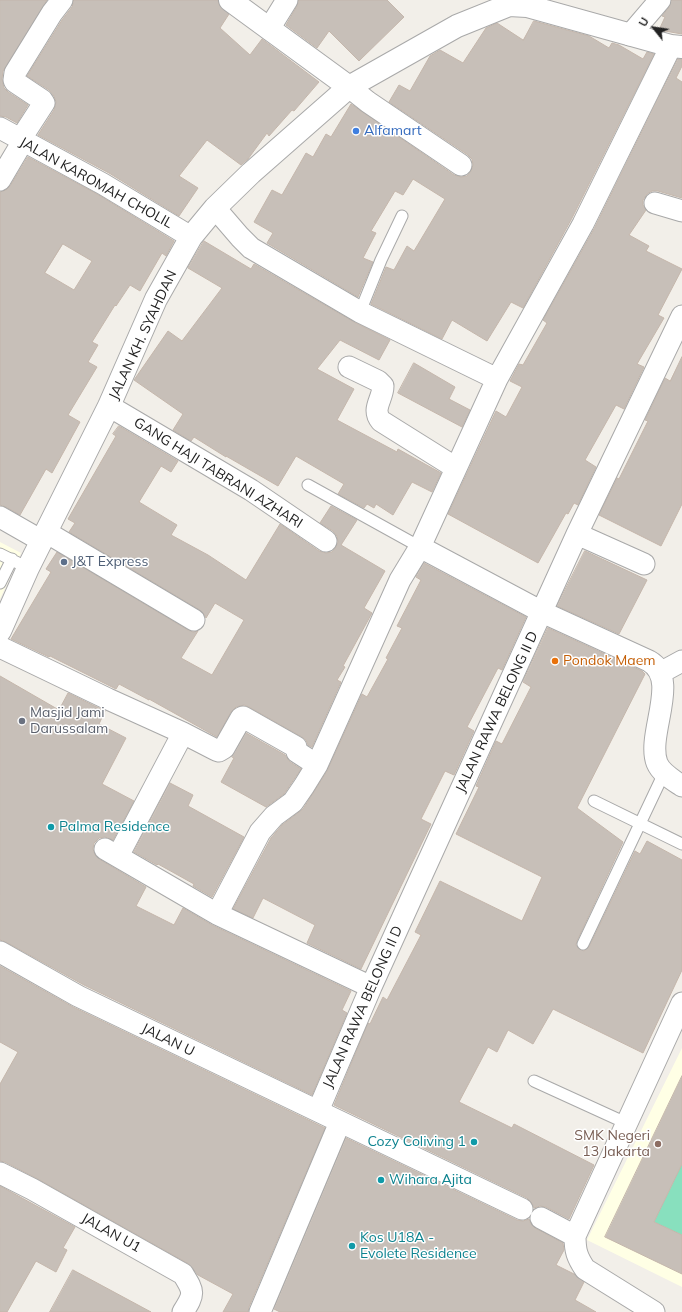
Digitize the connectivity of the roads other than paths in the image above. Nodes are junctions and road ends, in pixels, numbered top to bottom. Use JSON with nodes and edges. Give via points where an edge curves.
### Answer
{"nodes":[{"id":1,"x":62,"y":0,"type":"edge"},
{"id":2,"x":230,"y":0,"type":"edge"},
{"id":3,"x":287,"y":0,"type":"edge"},
{"id":4,"x":660,"y":0,"type":"edge"},
{"id":5,"x":502,"y":4,"type":"edge"},
{"id":6,"x":269,"y":29,"type":"junction"},
{"id":7,"x":630,"y":35,"type":"junction"},
{"id":8,"x":676,"y":46,"type":"edge"},
{"id":9,"x":349,"y":87,"type":"junction"},
{"id":10,"x":0,"y":128,"type":"edge"},
{"id":11,"x":21,"y":140,"type":"junction"},
{"id":12,"x":461,"y":165,"type":"dead end"},
{"id":13,"x":0,"y":180,"type":"edge"},
{"id":14,"x":655,"y":202,"type":"dead end"},
{"id":15,"x":215,"y":208,"type":"junction"},
{"id":16,"x":682,"y":211,"type":"edge"},
{"id":17,"x":402,"y":216,"type":"dead end"},
{"id":18,"x":191,"y":237,"type":"junction"},
{"id":19,"x":360,"y":312,"type":"junction"},
{"id":20,"x":682,"y":316,"type":"edge"},
{"id":21,"x":349,"y":367,"type":"dead end"},
{"id":22,"x":497,"y":378,"type":"junction"},
{"id":23,"x":109,"y":406,"type":"junction"},
{"id":24,"x":456,"y":468,"type":"junction"},
{"id":25,"x":308,"y":485,"type":"dead end"},
{"id":26,"x":0,"y":517,"type":"edge"},
{"id":27,"x":577,"y":534,"type":"junction"},
{"id":28,"x":44,"y":536,"type":"junction"},
{"id":29,"x":326,"y":541,"type":"dead end"},
{"id":30,"x":420,"y":547,"type":"junction"},
{"id":31,"x":0,"y":554,"type":"edge"},
{"id":32,"x":20,"y":564,"type":"junction"},
{"id":33,"x":644,"y":564,"type":"dead end"},
{"id":34,"x":0,"y":583,"type":"edge"},
{"id":35,"x":542,"y":612,"type":"junction"},
{"id":36,"x":194,"y":620,"type":"dead end"},
{"id":37,"x":0,"y":631,"type":"edge"},
{"id":38,"x":0,"y":647,"type":"edge"},
{"id":39,"x":682,"y":661,"type":"edge"},
{"id":40,"x":660,"y":673,"type":"junction"},
{"id":41,"x":184,"y":733,"type":"junction"},
{"id":42,"x":317,"y":765,"type":"junction"},
{"id":43,"x":664,"y":773,"type":"junction"},
{"id":44,"x":682,"y":786,"type":"edge"},
{"id":45,"x":594,"y":801,"type":"dead end"},
{"id":46,"x":641,"y":823,"type":"junction"},
{"id":47,"x":682,"y":844,"type":"edge"},
{"id":48,"x":217,"y":914,"type":"junction"},
{"id":49,"x":583,"y":944,"type":"dead end"},
{"id":50,"x":0,"y":952,"type":"edge"},
{"id":51,"x":370,"y":987,"type":"junction"},
{"id":52,"x":682,"y":1003,"type":"edge"},
{"id":53,"x":534,"y":1081,"type":"dead end"},
{"id":54,"x":318,"y":1111,"type":"junction"},
{"id":55,"x":340,"y":1122,"type":"junction"},
{"id":56,"x":626,"y":1123,"type":"junction"},
{"id":57,"x":0,"y":1173,"type":"edge"},
{"id":58,"x":522,"y":1209,"type":"dead end"},
{"id":59,"x":542,"y":1218,"type":"dead end"},
{"id":60,"x":575,"y":1236,"type":"junction"},
{"id":61,"x":184,"y":1312,"type":"edge"},
{"id":62,"x":260,"y":1312,"type":"edge"},
{"id":63,"x":654,"y":1312,"type":"edge"}],
"edges":[{"from":1,"to":11,"type":"street","via":[[15,73],[14,80],[44,103]]},
{"from":2,"to":6,"type":"street"},
{"from":3,"to":6,"type":"street"},
{"from":4,"to":7,"type":"street"},
{"from":5,"to":7,"type":"street","via":[[527,6]]},
{"from":5,"to":9,"type":"street","name":"JALAN KH. SYAHDAN","via":[[457,26]]},
{"from":6,"to":9,"type":"street"},
{"from":7,"to":8,"type":"street"},
{"from":8,"to":22,"type":"street","via":[[583,224]]},
{"from":9,"to":12,"type":"street"},
{"from":9,"to":15,"type":"street","name":"JALAN KH. SYAHDAN"},
{"from":10,"to":11,"type":"street","name":"JALAN KAROMAH CHOLIL"},
{"from":11,"to":13,"type":"street"},
{"from":11,"to":18,"type":"street","name":"JALAN KAROMAH CHOLIL","via":[[103,184]]},
{"from":14,"to":16,"type":"street"},
{"from":15,"to":18,"type":"street","name":"JALAN KH. SYAHDAN"},
{"from":15,"to":19,"type":"street","via":[[251,248]]},
{"from":17,"to":19,"type":"lane"},
{"from":18,"to":23,"type":"street","name":"JALAN KH. SYAHDAN","via":[[156,299]]},
{"from":19,"to":22,"type":"street"},
{"from":20,"to":27,"type":"street","name":"JALAN RAWA BELONG II D"},
{"from":21,"to":24,"type":"street","via":[[383,386],[376,411],[381,421]]},
{"from":22,"to":24,"type":"street"},
{"from":23,"to":28,"type":"street","name":"JALAN KH. SYAHDAN"},
{"from":23,"to":29,"type":"street","name":"GANG HAJI TABRANI AZHARI","via":[[251,490]]},
{"from":24,"to":30,"type":"street"},
{"from":25,"to":30,"type":"lane"},
{"from":26,"to":28,"type":"street"},
{"from":27,"to":33,"type":"street"},
{"from":27,"to":35,"type":"street","name":"JALAN RAWA BELONG II D"},
{"from":28,"to":32,"type":"street","name":"JALAN KH. SYAHDAN"},
{"from":28,"to":36,"type":"street"},
{"from":30,"to":35,"type":"street"},
{"from":30,"to":42,"type":"street","via":[[400,580]]},
{"from":31,"to":32,"type":"lane"},
{"from":32,"to":34,"type":"lane"},
{"from":32,"to":37,"type":"street","name":"JALAN KH. SYAHDAN"},
{"from":35,"to":40,"type":"street","via":[[649,661],[657,666]]},
{"from":35,"to":51,"type":"street","name":"JALAN RAWA BELONG II D"},
{"from":38,"to":41,"type":"street"},
{"from":39,"to":40,"type":"street"},
{"from":40,"to":43,"type":"street","via":[[663,686],[655,752]]},
{"from":41,"to":42,"type":"street","via":[[219,751],[224,748],[243,717],[296,747],[297,752]]},
{"from":41,"to":48,"type":"street","via":[[112,852]]},
{"from":42,"to":48,"type":"street","via":[[293,802],[274,816],[260,832]]},
{"from":43,"to":44,"type":"street"},
{"from":43,"to":46,"type":"lane"},
{"from":45,"to":46,"type":"lane"},
{"from":46,"to":47,"type":"lane"},
{"from":46,"to":49,"type":"lane"},
{"from":48,"to":51,"type":"street"},
{"from":50,"to":54,"type":"street","name":"JALAN U","via":[[78,996]]},
{"from":51,"to":54,"type":"street","name":"JALAN RAWA BELONG II D"},
{"from":52,"to":56,"type":"street"},
{"from":53,"to":56,"type":"lane"},
{"from":54,"to":55,"type":"street","name":"JALAN U"},
{"from":55,"to":58,"type":"street","name":"JALAN U"},
{"from":55,"to":62,"type":"street"},
{"from":56,"to":60,"type":"street"},
{"from":57,"to":61,"type":"street","name":"JALAN U1","via":[[183,1274],[192,1289],[192,1299]]},
{"from":59,"to":60,"type":"street"},
{"from":60,"to":63,"type":"street","via":[[575,1249],[585,1269]]}]}
